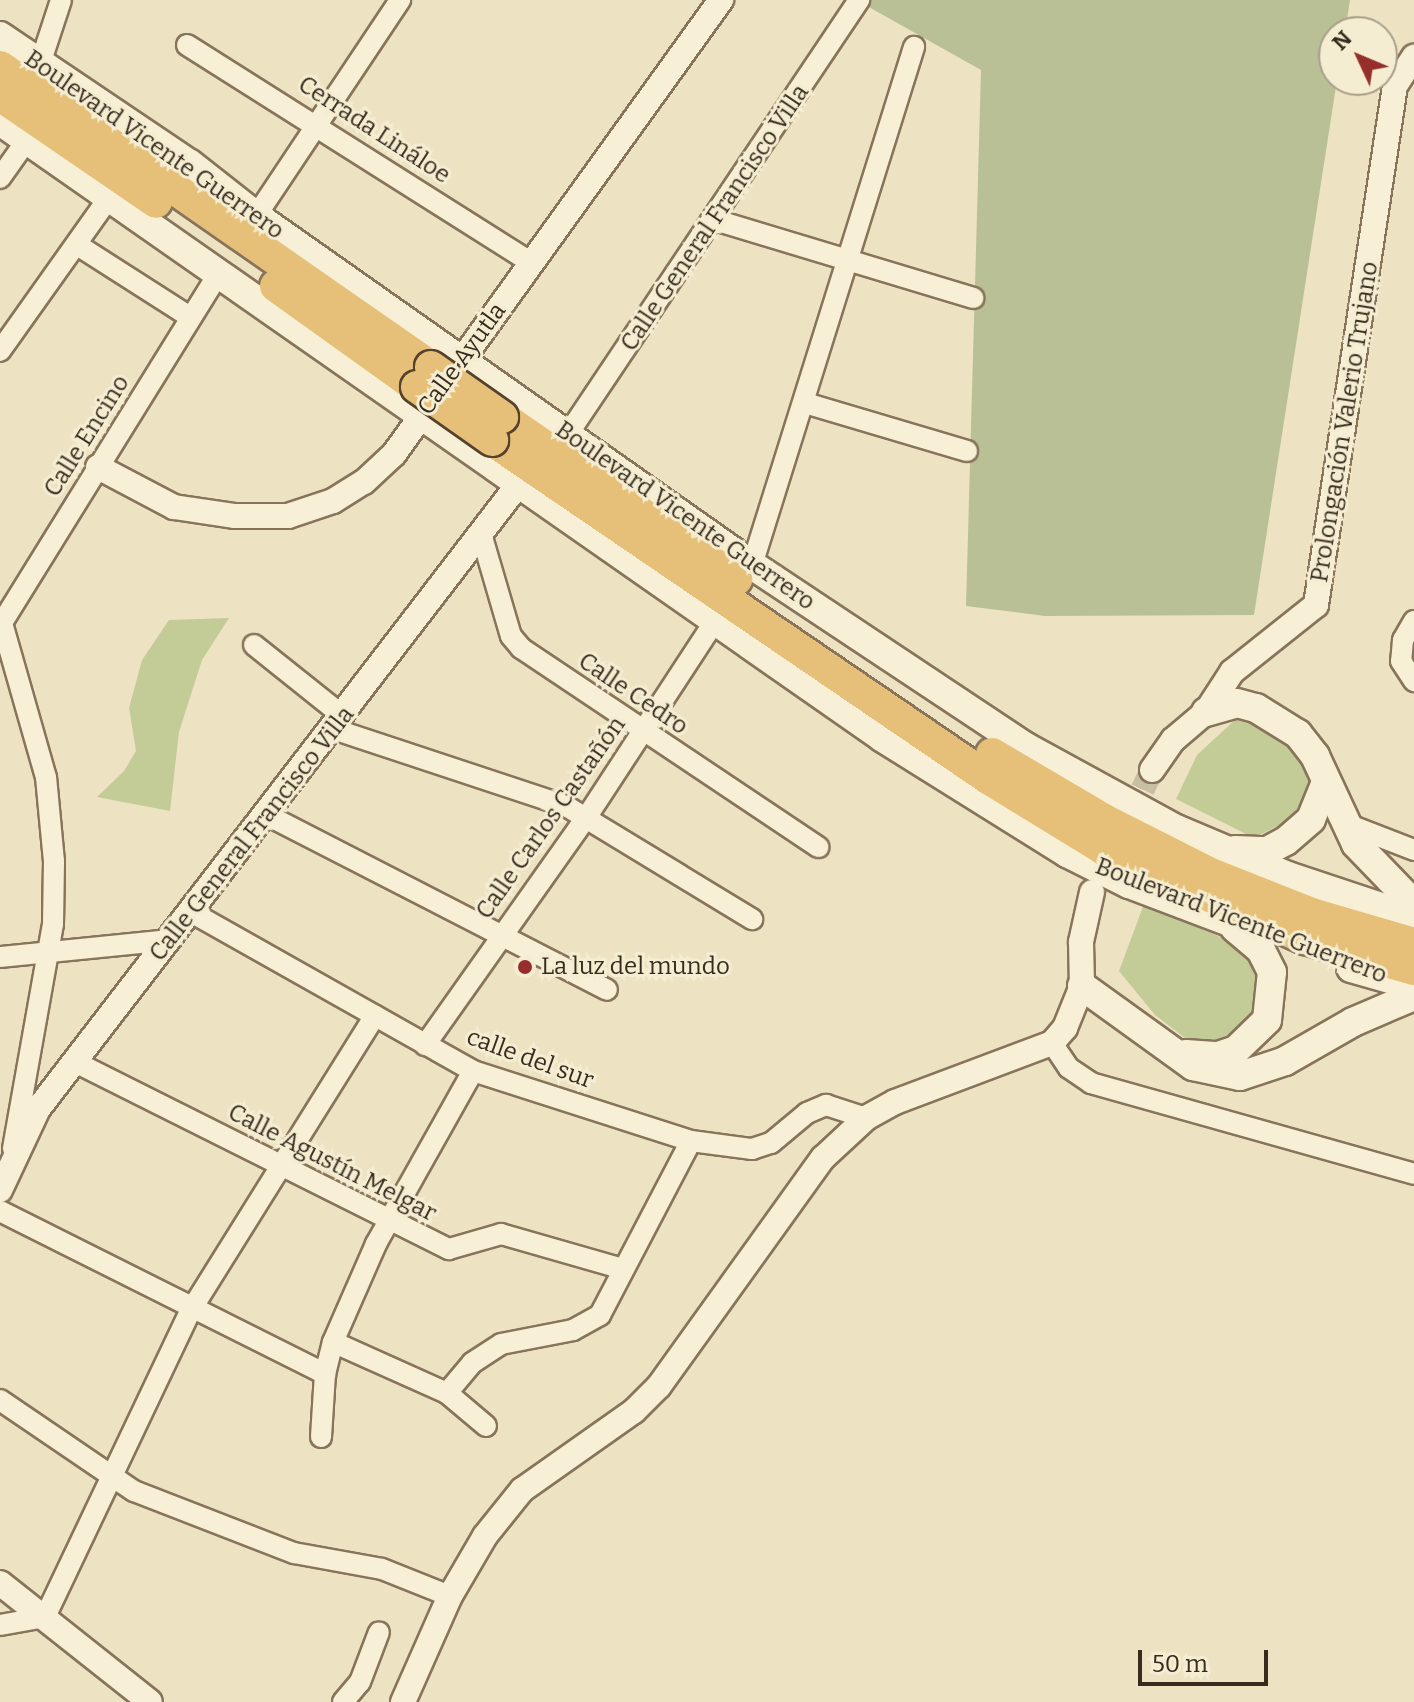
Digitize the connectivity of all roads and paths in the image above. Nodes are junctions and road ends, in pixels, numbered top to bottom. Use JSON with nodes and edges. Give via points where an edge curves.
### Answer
{"nodes":[{"id":1,"x":61,"y":0,"type":"edge"},
{"id":2,"x":400,"y":0,"type":"edge"},
{"id":3,"x":721,"y":0,"type":"edge"},
{"id":4,"x":859,"y":0,"type":"edge"},
{"id":5,"x":0,"y":36,"type":"edge"},
{"id":6,"x":187,"y":45,"type":"dead end"},
{"id":7,"x":914,"y":47,"type":"dead end"},
{"id":8,"x":1414,"y":57,"type":"edge"},
{"id":9,"x":40,"y":64,"type":"junction"},
{"id":10,"x":0,"y":67,"type":"edge"},
{"id":11,"x":0,"y":95,"type":"edge"},
{"id":12,"x":0,"y":121,"type":"edge"},
{"id":13,"x":316,"y":123,"type":"junction"},
{"id":14,"x":27,"y":140,"type":"junction"},
{"id":15,"x":0,"y":178,"type":"edge"},
{"id":16,"x":110,"y":196,"type":"junction"},
{"id":17,"x":256,"y":216,"type":"junction"},
{"id":18,"x":715,"y":220,"type":"junction"},
{"id":19,"x":79,"y":246,"type":"junction"},
{"id":20,"x":850,"y":257,"type":"junction"},
{"id":21,"x":530,"y":262,"type":"junction"},
{"id":22,"x":218,"y":274,"type":"junction"},
{"id":23,"x":973,"y":298,"type":"dead end"},
{"id":24,"x":190,"y":317,"type":"junction"},
{"id":25,"x":0,"y":351,"type":"edge"},
{"id":26,"x":463,"y":360,"type":"junction"},
{"id":27,"x":423,"y":391,"type":"junction"},
{"id":28,"x":805,"y":403,"type":"junction"},
{"id":29,"x":497,"y":428,"type":"junction"},
{"id":30,"x":568,"y":434,"type":"junction"},
{"id":31,"x":967,"y":451,"type":"dead end"},
{"id":32,"x":98,"y":467,"type":"junction"},
{"id":33,"x":517,"y":486,"type":"junction"},
{"id":34,"x":482,"y":537,"type":"junction"},
{"id":35,"x":752,"y":565,"type":"junction"},
{"id":36,"x":717,"y":618,"type":"junction"},
{"id":37,"x":1414,"y":621,"type":"edge"},
{"id":38,"x":1,"y":625,"type":"edge"},
{"id":39,"x":254,"y":645,"type":"dead end"},
{"id":40,"x":1414,"y":681,"type":"edge"},
{"id":41,"x":1206,"y":712,"type":"junction"},
{"id":42,"x":338,"y":723,"type":"junction"},
{"id":43,"x":642,"y":731,"type":"junction"},
{"id":44,"x":1152,"y":770,"type":"tunnel mouth"},
{"id":45,"x":1326,"y":782,"type":"junction"},
{"id":46,"x":267,"y":815,"type":"junction"},
{"id":47,"x":586,"y":818,"type":"junction"},
{"id":48,"x":1347,"y":824,"type":"junction"},
{"id":49,"x":818,"y":847,"type":"dead end"},
{"id":50,"x":1225,"y":849,"type":"junction"},
{"id":51,"x":1414,"y":850,"type":"edge"},
{"id":52,"x":1092,"y":892,"type":"dead end"},
{"id":53,"x":1414,"y":904,"type":"edge"},
{"id":54,"x":191,"y":912,"type":"junction"},
{"id":55,"x":1414,"y":918,"type":"edge"},
{"id":56,"x":752,"y":919,"type":"dead end"},
{"id":57,"x":1229,"y":922,"type":"junction"},
{"id":58,"x":499,"y":938,"type":"junction"},
{"id":59,"x":170,"y":940,"type":"junction"},
{"id":60,"x":1414,"y":944,"type":"edge"},
{"id":61,"x":48,"y":951,"type":"junction"},
{"id":62,"x":0,"y":957,"type":"edge"},
{"id":63,"x":1414,"y":969,"type":"edge"},
{"id":64,"x":1082,"y":986,"type":"junction"},
{"id":65,"x":1414,"y":986,"type":"edge"},
{"id":66,"x":607,"y":990,"type":"dead end"},
{"id":67,"x":1414,"y":996,"type":"edge"},
{"id":68,"x":375,"y":1016,"type":"junction"},
{"id":69,"x":1052,"y":1043,"type":"junction"},
{"id":70,"x":425,"y":1045,"type":"junction"},
{"id":71,"x":1168,"y":1051,"type":"junction"},
{"id":72,"x":75,"y":1062,"type":"junction"},
{"id":73,"x":473,"y":1071,"type":"junction"},
{"id":74,"x":866,"y":1118,"type":"junction"},
{"id":75,"x":691,"y":1141,"type":"junction"},
{"id":76,"x":11,"y":1160,"type":"junction"},
{"id":77,"x":281,"y":1168,"type":"junction"},
{"id":78,"x":1414,"y":1174,"type":"edge"},
{"id":79,"x":0,"y":1190,"type":"edge"},
{"id":80,"x":0,"y":1211,"type":"edge"},
{"id":81,"x":389,"y":1221,"type":"junction"},
{"id":82,"x":623,"y":1269,"type":"junction"},
{"id":83,"x":191,"y":1310,"type":"junction"},
{"id":84,"x":333,"y":1342,"type":"junction"},
{"id":85,"x":325,"y":1374,"type":"junction"},
{"id":86,"x":447,"y":1393,"type":"junction"},
{"id":87,"x":0,"y":1400,"type":"edge"},
{"id":88,"x":486,"y":1426,"type":"dead end"},
{"id":89,"x":321,"y":1437,"type":"dead end"},
{"id":90,"x":115,"y":1477,"type":"junction"},
{"id":91,"x":0,"y":1583,"type":"edge"},
{"id":92,"x":450,"y":1596,"type":"junction"},
{"id":93,"x":45,"y":1617,"type":"junction"},
{"id":94,"x":0,"y":1625,"type":"edge"},
{"id":95,"x":379,"y":1632,"type":"dead end"},
{"id":96,"x":150,"y":1702,"type":"edge"},
{"id":97,"x":343,"y":1702,"type":"edge"},
{"id":98,"x":403,"y":1702,"type":"edge"}],
"edges":[{"from":1,"to":9,"type":"street"},
{"from":2,"to":13,"type":"street"},
{"from":3,"to":21,"type":"street","name":"Calle Ayutla"},
{"from":4,"to":18,"type":"street","name":"Calle General Francisco Villa"},
{"from":5,"to":9,"type":"main road","name":"Boulevard Vicente Guerrero"},
{"from":6,"to":13,"type":"street","name":"Cerrada Lináloe"},
{"from":7,"to":20,"type":"street"},
{"from":8,"to":41,"type":"street","name":"Prolongación Valerio Trujano","via":[[1395,86],[1316,605],[1232,672]]},
{"from":9,"to":17,"type":"main road","name":"Boulevard Vicente Guerrero","via":[[190,164]]},
{"from":10,"to":27,"type":"highway","name":"Boulevard Vicente Guerrero"},
{"from":11,"to":27,"type":"highway","name":"Boulevard Vicente Guerrero"},
{"from":12,"to":14,"type":"main road","name":"Boulevard Vicente Guerrero"},
{"from":13,"to":17,"type":"street"},
{"from":13,"to":21,"type":"street","name":"Cerrada Lináloe"},
{"from":14,"to":15,"type":"street"},
{"from":14,"to":16,"type":"main road","name":"Boulevard Vicente Guerrero"},
{"from":16,"to":19,"type":"street"},
{"from":16,"to":22,"type":"main road","name":"Boulevard Vicente Guerrero"},
{"from":17,"to":26,"type":"main road","name":"Boulevard Vicente Guerrero"},
{"from":18,"to":20,"type":"street"},
{"from":18,"to":30,"type":"street","name":"Calle General Francisco Villa"},
{"from":19,"to":24,"type":"street"},
{"from":19,"to":25,"type":"street"},
{"from":20,"to":23,"type":"street"},
{"from":20,"to":28,"type":"street"},
{"from":21,"to":26,"type":"street","name":"Calle Ayutla"},
{"from":22,"to":24,"type":"street","name":"Calle Encino"},
{"from":22,"to":27,"type":"main road","name":"Boulevard Vicente Guerrero"},
{"from":24,"to":32,"type":"street","name":"Calle Encino"},
{"from":26,"to":27,"type":"street","name":"Calle Ayutla"},
{"from":26,"to":30,"type":"main road","name":"Boulevard Vicente Guerrero"},
{"from":27,"to":29,"type":"highway","name":"Boulevard Vicente Guerrero","bridge":true},
{"from":27,"to":32,"type":"street","name":"Calle Ayutla","via":[[394,454],[364,482],[333,501],[288,516],[235,516],[174,507]]},
{"from":27,"to":33,"type":"main road","name":"Boulevard Vicente Guerrero"},
{"from":28,"to":31,"type":"street"},
{"from":28,"to":35,"type":"street"},
{"from":29,"to":60,"type":"highway","name":"Boulevard Vicente Guerrero","via":[[1066,798],[1213,875],[1312,914]]},
{"from":29,"to":63,"type":"highway","name":"Boulevard Vicente Guerrero","via":[[988,778],[1104,849],[1305,938]]},
{"from":30,"to":35,"type":"main road","name":"Boulevard Vicente Guerrero"},
{"from":32,"to":38,"type":"street","name":"Calle Encino"},
{"from":33,"to":34,"type":"street","name":"Calle General Francisco Villa"},
{"from":33,"to":36,"type":"main road","name":"Boulevard Vicente Guerrero"},
{"from":34,"to":42,"type":"street","name":"Calle General Francisco Villa"},
{"from":34,"to":43,"type":"street","name":"Calle Cedro","via":[[511,636],[538,662]]},
{"from":35,"to":50,"type":"main road","name":"Boulevard Vicente Guerrero","via":[[1026,747],[1176,829]]},
{"from":36,"to":43,"type":"street","name":"Calle Carlos Castañón"},
{"from":36,"to":57,"type":"main road","name":"Boulevard Vicente Guerrero","via":[[883,738],[1067,853],[1129,884]]},
{"from":37,"to":40,"type":"street","via":[[1403,640],[1401,661]]},
{"from":38,"to":61,"type":"street","via":[[46,777],[54,861]]},
{"from":39,"to":42,"type":"street"},
{"from":41,"to":44,"type":"street","name":"Prolongación Valerio Trujano","via":[[1173,740]]},
{"from":41,"to":45,"type":"main road","via":[[1237,703],[1274,714],[1306,742]]},
{"from":42,"to":46,"type":"street","name":"Calle General Francisco Villa"},
{"from":42,"to":47,"type":"street"},
{"from":43,"to":47,"type":"street","name":"Calle Carlos Castañón"},
{"from":43,"to":49,"type":"street","name":"Calle Cedro"},
{"from":45,"to":48,"type":"main road"},
{"from":45,"to":50,"type":"main road","via":[[1311,819],[1286,841],[1267,851]]},
{"from":46,"to":54,"type":"street","name":"Calle General Francisco Villa"},
{"from":46,"to":58,"type":"street"},
{"from":47,"to":56,"type":"street"},
{"from":47,"to":58,"type":"street","name":"Calle Carlos Castañón"},
{"from":48,"to":51,"type":"street"},
{"from":48,"to":53,"type":"main road","via":[[1378,871]]},
{"from":50,"to":55,"type":"main road","name":"Boulevard Vicente Guerrero"},
{"from":52,"to":64,"type":"street","via":[[1081,942]]},
{"from":54,"to":59,"type":"street","name":"Calle General Francisco Villa"},
{"from":54,"to":68,"type":"street","name":"calle del sur"},
{"from":57,"to":65,"type":"main road","name":"Boulevard Vicente Guerrero"},
{"from":57,"to":71,"type":"main road","via":[[1261,950],[1272,972],[1267,1020],[1253,1039],[1218,1056]]},
{"from":58,"to":66,"type":"street"},
{"from":58,"to":70,"type":"street","name":"Calle Carlos Castañón"},
{"from":59,"to":61,"type":"street"},
{"from":59,"to":72,"type":"street","name":"Calle General Francisco Villa"},
{"from":61,"to":62,"type":"street"},
{"from":61,"to":76,"type":"street"},
{"from":64,"to":69,"type":"street","via":[[1078,1006]]},
{"from":64,"to":71,"type":"main road"},
{"from":67,"to":71,"type":"main road","via":[[1285,1061],[1240,1076],[1193,1066]]},
{"from":68,"to":70,"type":"street","name":"calle del sur"},
{"from":68,"to":77,"type":"street"},
{"from":69,"to":74,"type":"street","via":[[941,1083]]},
{"from":69,"to":78,"type":"street","via":[[1069,1068],[1091,1083]]},
{"from":70,"to":73,"type":"street","name":"calle del sur"},
{"from":72,"to":76,"type":"street","name":"Calle General Francisco Villa","via":[[38,1109]]},
{"from":72,"to":77,"type":"street","name":"Calle Agustín Melgar"},
{"from":73,"to":75,"type":"street","name":"calle del sur"},
{"from":73,"to":81,"type":"street"},
{"from":74,"to":75,"type":"street","name":"calle del sur","via":[[826,1105],[807,1113],[771,1143],[752,1149]]},
{"from":74,"to":92,"type":"street","via":[[823,1158],[659,1386],[634,1411],[522,1490],[485,1536]]},
{"from":75,"to":82,"type":"street"},
{"from":76,"to":79,"type":"street","name":"Calle General Francisco Villa"},
{"from":77,"to":81,"type":"street","name":"Calle Agustín Melgar"},
{"from":77,"to":83,"type":"street"},
{"from":80,"to":83,"type":"street"},
{"from":81,"to":82,"type":"street","name":"Calle Agustín Melgar","via":[[449,1249],[501,1234]]},
{"from":81,"to":84,"type":"street"},
{"from":82,"to":86,"type":"street","via":[[600,1315],[587,1326],[501,1344],[472,1363]]},
{"from":83,"to":85,"type":"street"},
{"from":83,"to":90,"type":"street"},
{"from":84,"to":85,"type":"street"},
{"from":84,"to":86,"type":"street"},
{"from":85,"to":89,"type":"street"},
{"from":86,"to":88,"type":"street"},
{"from":87,"to":90,"type":"street"},
{"from":90,"to":92,"type":"street","via":[[134,1491],[294,1553],[382,1569]]},
{"from":90,"to":93,"type":"street"},
{"from":91,"to":93,"type":"street"},
{"from":92,"to":98,"type":"street"},
{"from":93,"to":94,"type":"street"},
{"from":93,"to":96,"type":"street"},
{"from":95,"to":97,"type":"street","via":[[360,1682]]}]}
